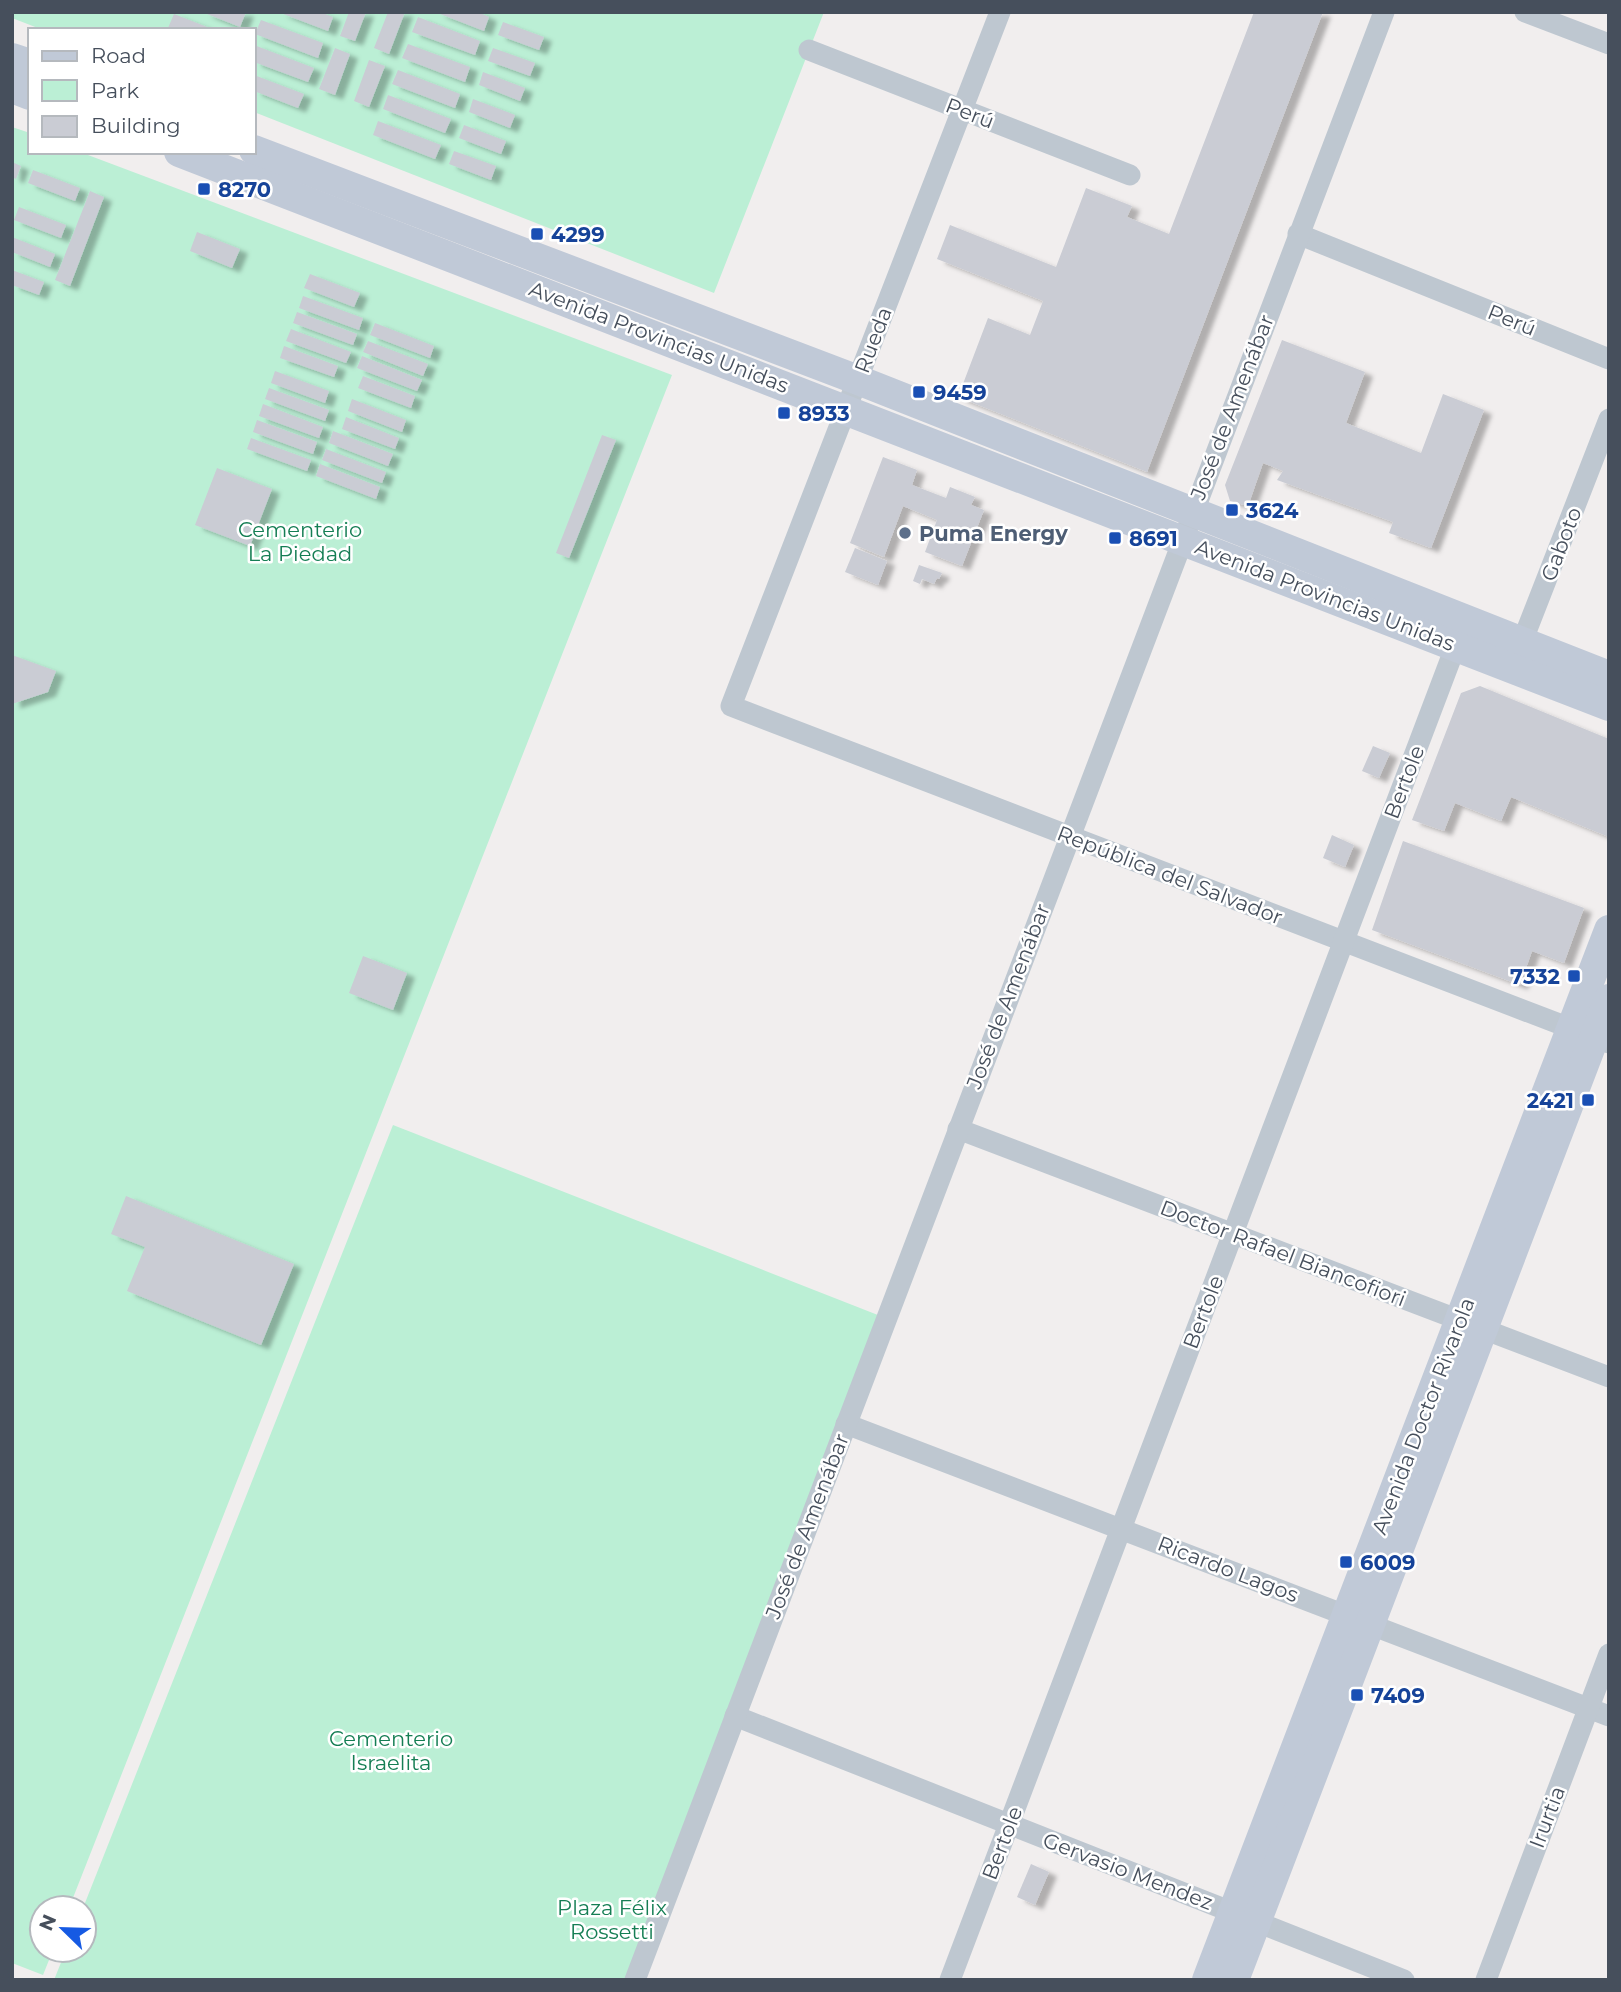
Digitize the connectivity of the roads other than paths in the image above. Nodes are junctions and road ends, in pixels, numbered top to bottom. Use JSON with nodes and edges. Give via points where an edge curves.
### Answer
{"nodes":[{"id":1,"x":1000,"y":12,"type":"edge"},
{"id":2,"x":1384,"y":12,"type":"edge"},
{"id":3,"x":1525,"y":12,"type":"edge"},
{"id":4,"x":1609,"y":44,"type":"edge"},
{"id":5,"x":809,"y":50,"type":"dead end"},
{"id":6,"x":962,"y":110,"type":"junction"},
{"id":7,"x":256,"y":151,"type":"edge"},
{"id":8,"x":184,"y":154,"type":"edge"},
{"id":9,"x":1130,"y":175,"type":"dead end"},
{"id":10,"x":1298,"y":234,"type":"junction"},
{"id":11,"x":1609,"y":359,"type":"edge"},
{"id":12,"x":858,"y":380,"type":"junction"},
{"id":13,"x":846,"y":408,"type":"junction"},
{"id":14,"x":1609,"y":419,"type":"edge"},
{"id":15,"x":1192,"y":511,"type":"junction"},
{"id":16,"x":1181,"y":539,"type":"junction"},
{"id":17,"x":1456,"y":645,"type":"junction"},
{"id":18,"x":1518,"y":655,"type":"junction"},
{"id":19,"x":1609,"y":676,"type":"edge"},
{"id":20,"x":731,"y":706,"type":"joint"},
{"id":21,"x":1609,"y":706,"type":"edge"},
{"id":22,"x":1069,"y":836,"type":"junction"},
{"id":23,"x":1609,"y":930,"type":"edge"},
{"id":24,"x":1344,"y":941,"type":"junction"},
{"id":25,"x":1609,"y":999,"type":"edge"},
{"id":26,"x":1591,"y":1036,"type":"edge"},
{"id":27,"x":958,"y":1129,"type":"junction"},
{"id":28,"x":1233,"y":1234,"type":"junction"},
{"id":29,"x":1471,"y":1324,"type":"junction"},
{"id":30,"x":1609,"y":1377,"type":"edge"},
{"id":31,"x":846,"y":1423,"type":"junction"},
{"id":32,"x":1122,"y":1527,"type":"junction"},
{"id":33,"x":1358,"y":1620,"type":"junction"},
{"id":34,"x":1609,"y":1654,"type":"edge"},
{"id":35,"x":1588,"y":1708,"type":"junction"},
{"id":36,"x":735,"y":1716,"type":"junction"},
{"id":37,"x":1609,"y":1716,"type":"edge"},
{"id":38,"x":1009,"y":1824,"type":"junction"},
{"id":39,"x":1244,"y":1917,"type":"junction"},
{"id":40,"x":635,"y":1980,"type":"edge"},
{"id":41,"x":950,"y":1980,"type":"edge"},
{"id":42,"x":1206,"y":1980,"type":"edge"},
{"id":43,"x":1234,"y":1980,"type":"edge"},
{"id":44,"x":1405,"y":1980,"type":"edge"},
{"id":45,"x":1486,"y":1980,"type":"edge"}],
"edges":[{"from":1,"to":6,"type":"street","name":"Rueda"},
{"from":2,"to":10,"type":"street","name":"José de Amenábar"},
{"from":3,"to":4,"type":"street"},
{"from":5,"to":6,"type":"street","name":"Perú"},
{"from":6,"to":9,"type":"street","name":"Perú"},
{"from":6,"to":12,"type":"street","name":"Rueda"},
{"from":7,"to":12,"type":"main road","name":"Avenida Provincias Unidas"},
{"from":8,"to":13,"type":"main road","name":"Avenida Provincias Unidas"},
{"from":10,"to":11,"type":"street","name":"Perú"},
{"from":10,"to":15,"type":"street","name":"José de Amenábar"},
{"from":12,"to":13,"type":"street","name":"Rueda"},
{"from":12,"to":15,"type":"main road","name":"Avenida Provincias Unidas"},
{"from":13,"to":16,"type":"main road","name":"Avenida Provincias Unidas"},
{"from":13,"to":20,"type":"street","name":"Rueda"},
{"from":14,"to":18,"type":"street","name":"Gaboto"},
{"from":15,"to":16,"type":"street","name":"José de Amenábar"},
{"from":15,"to":18,"type":"main road","name":"Avenida Provincias Unidas"},
{"from":16,"to":17,"type":"main road","name":"Avenida Provincias Unidas"},
{"from":16,"to":22,"type":"street","name":"José de Amenábar"},
{"from":17,"to":18,"type":"main road","name":"Avenida Provincias Unidas"},
{"from":17,"to":24,"type":"street","name":"Bertole"},
{"from":18,"to":19,"type":"main road","name":"Avenida Provincias Unidas"},
{"from":18,"to":21,"type":"main road","name":"Avenida Provincias Unidas"},
{"from":20,"to":22,"type":"street","name":"República del Salvador"},
{"from":22,"to":24,"type":"street","name":"República del Salvador"},
{"from":22,"to":27,"type":"street","name":"José de Amenábar"},
{"from":23,"to":26,"type":"main road","name":"Avenida Doctor Rivarola"},
{"from":24,"to":26,"type":"street","name":"República del Salvador"},
{"from":24,"to":28,"type":"street","name":"Bertole"},
{"from":25,"to":26,"type":"main road","name":"Avenida Doctor Rivarola"},
{"from":26,"to":29,"type":"main road","name":"Avenida Doctor Rivarola"},
{"from":27,"to":28,"type":"street","name":"Doctor Rafael Biancofiori"},
{"from":27,"to":31,"type":"street","name":"José de Amenábar"},
{"from":28,"to":29,"type":"street","name":"Doctor Rafael Biancofiori"},
{"from":28,"to":32,"type":"street","name":"Bertole"},
{"from":29,"to":30,"type":"street","name":"Doctor Rafael Biancofiori"},
{"from":29,"to":33,"type":"main road","name":"Avenida Doctor Rivarola"},
{"from":31,"to":32,"type":"street","name":"Ricardo Lagos"},
{"from":31,"to":36,"type":"street","name":"José de Amenábar"},
{"from":32,"to":33,"type":"street","name":"Ricardo Lagos"},
{"from":32,"to":38,"type":"street","name":"Bertole"},
{"from":33,"to":35,"type":"street","name":"Ricardo Lagos"},
{"from":33,"to":39,"type":"main road","name":"Avenida Doctor Rivarola"},
{"from":34,"to":35,"type":"street","name":"Irurtia"},
{"from":35,"to":37,"type":"street","name":"Ricardo Lagos"},
{"from":35,"to":45,"type":"street","name":"Irurtia"},
{"from":36,"to":38,"type":"street","name":"Gervasio Mendez"},
{"from":36,"to":40,"type":"street","name":"José de Amenábar"},
{"from":38,"to":39,"type":"street","name":"Gervasio Mendez"},
{"from":38,"to":41,"type":"street","name":"Bertole"},
{"from":39,"to":42,"type":"main road","name":"Avenida Doctor Rivarola"},
{"from":39,"to":43,"type":"main road","name":"Avenida Doctor Rivarola"},
{"from":39,"to":44,"type":"street","name":"Gervasio Mendez"}]}
